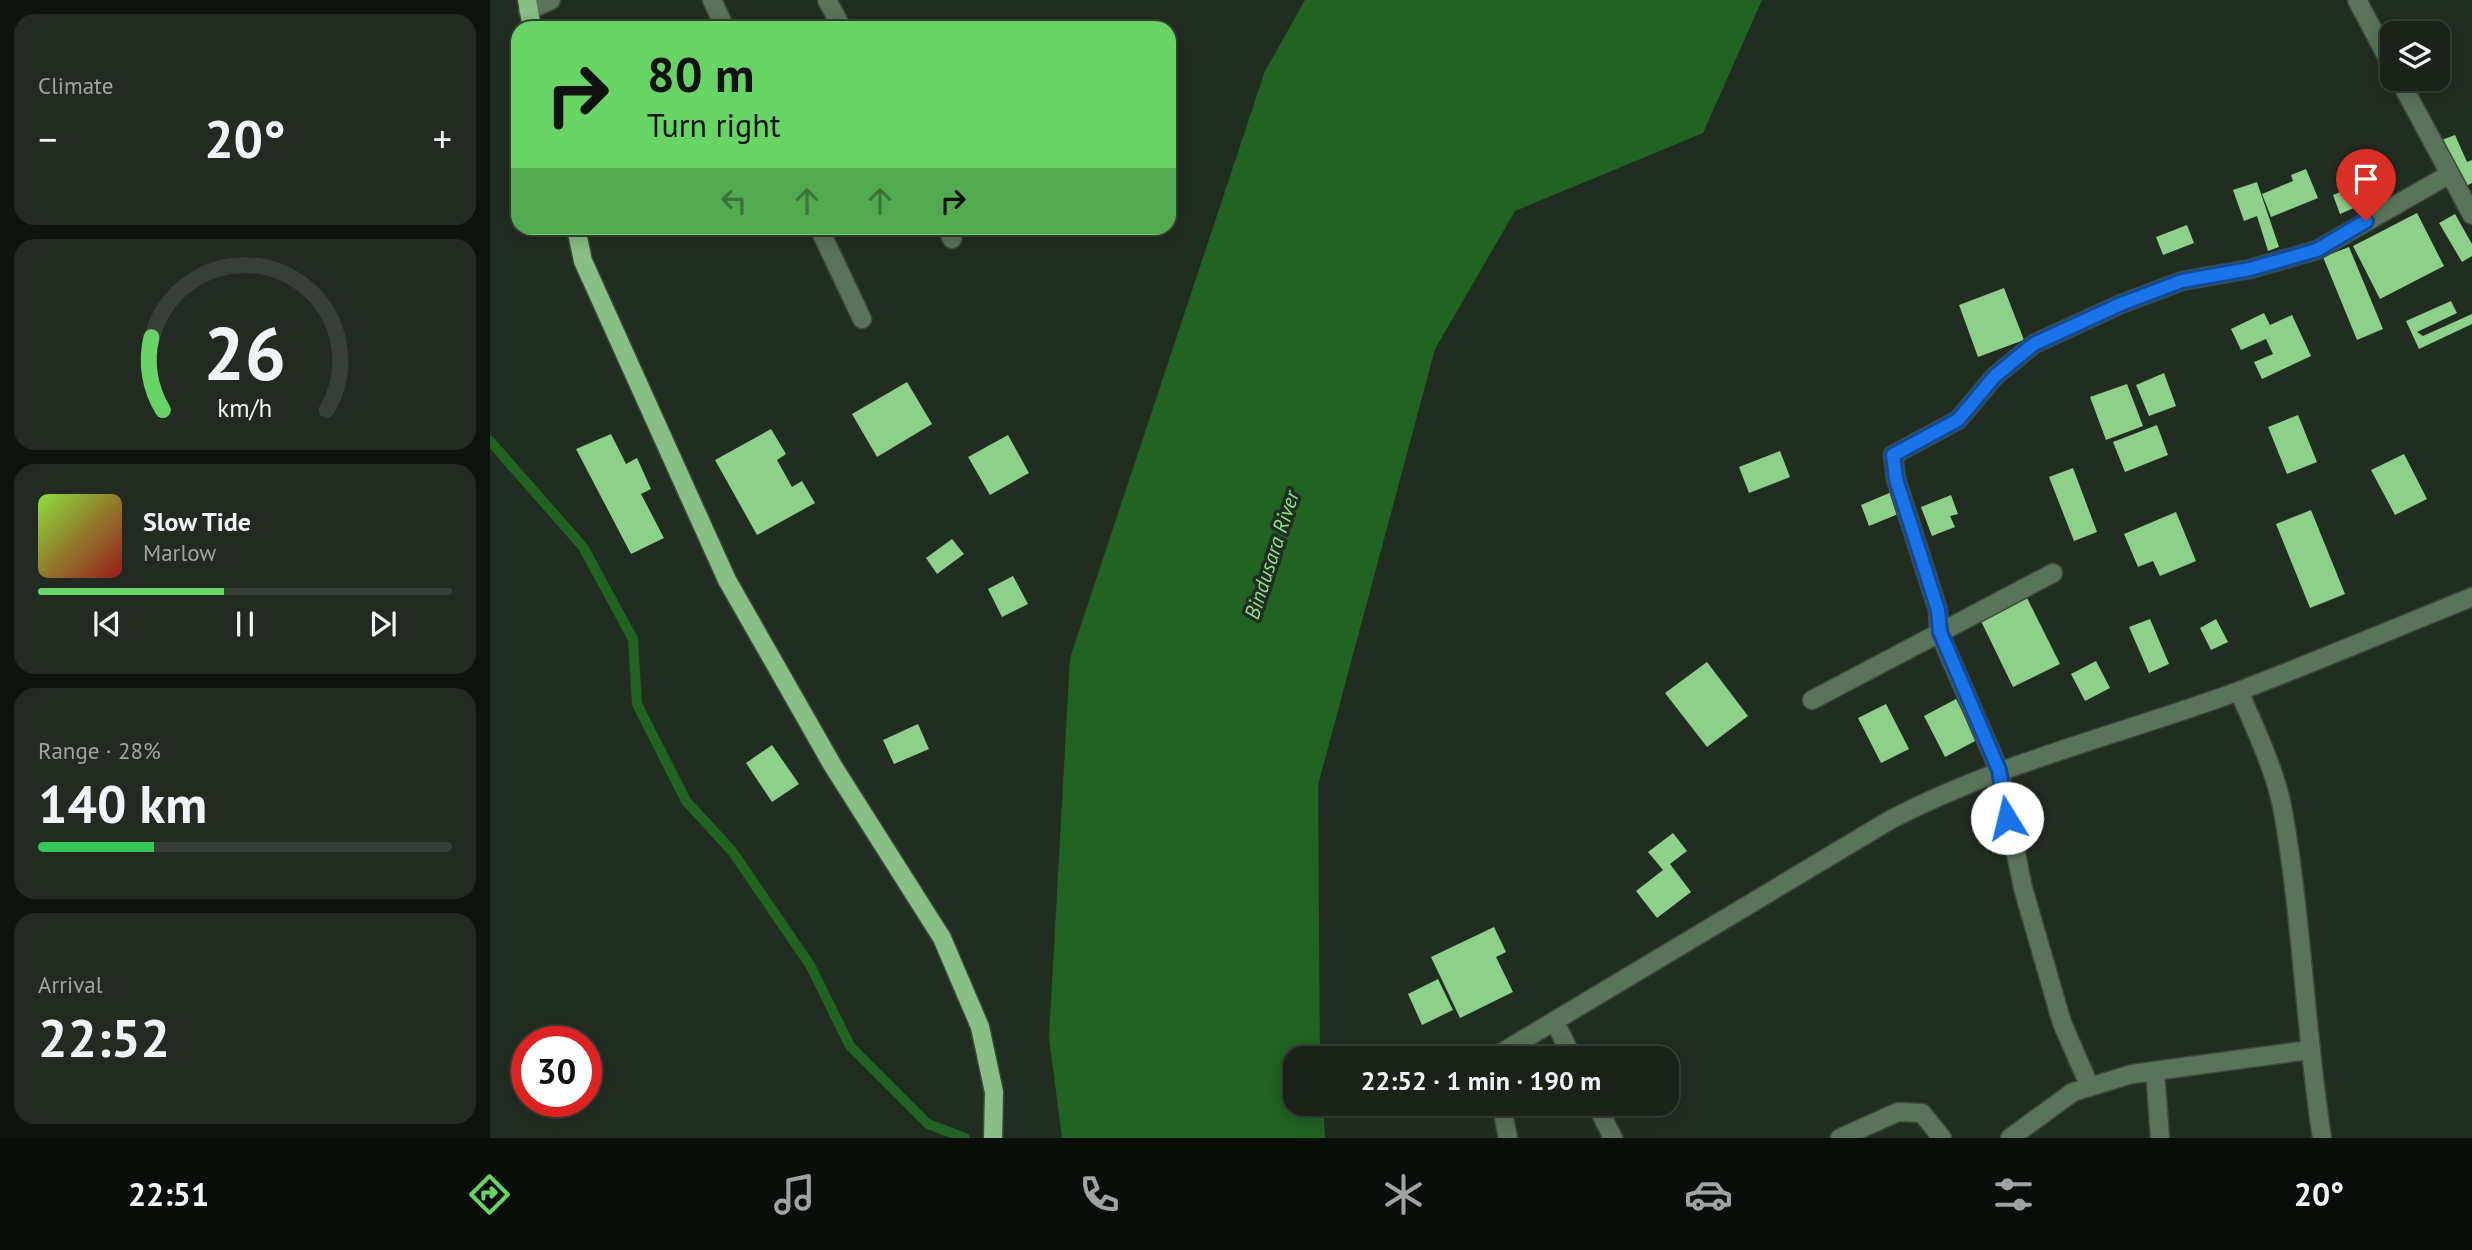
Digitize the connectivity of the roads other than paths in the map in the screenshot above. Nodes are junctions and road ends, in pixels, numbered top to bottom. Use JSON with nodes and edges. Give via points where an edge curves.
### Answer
{"nodes":[{"id":1,"x":551,"y":0,"type":"edge"},
{"id":2,"x":712,"y":0,"type":"edge"},
{"id":3,"x":827,"y":0,"type":"edge"},
{"id":4,"x":2357,"y":0,"type":"edge"},
{"id":5,"x":529,"y":13,"type":"edge"},
{"id":6,"x":722,"y":21,"type":"edge"},
{"id":7,"x":838,"y":21,"type":"edge"},
{"id":8,"x":2380,"y":43,"type":"edge"},
{"id":9,"x":2405,"y":91,"type":"edge"},
{"id":10,"x":2450,"y":174,"type":"junction"},
{"id":11,"x":2472,"y":215,"type":"edge"},
{"id":12,"x":577,"y":235,"type":"edge"},
{"id":13,"x":822,"y":235,"type":"edge"},
{"id":14,"x":862,"y":319,"type":"dead end"},
{"id":15,"x":2053,"y":573,"type":"dead end"},
{"id":16,"x":2472,"y":597,"type":"edge"},
{"id":17,"x":1940,"y":632,"type":"junction"},
{"id":18,"x":2239,"y":691,"type":"junction"},
{"id":19,"x":1812,"y":700,"type":"dead end"},
{"id":20,"x":1999,"y":770,"type":"junction"},
{"id":21,"x":1555,"y":1022,"type":"junction"},
{"id":22,"x":1513,"y":1046,"type":"edge"},
{"id":23,"x":1567,"y":1046,"type":"edge"},
{"id":24,"x":2309,"y":1050,"type":"junction"},
{"id":25,"x":2155,"y":1071,"type":"junction"},
{"id":26,"x":2090,"y":1087,"type":"junction"},
{"id":27,"x":1503,"y":1116,"type":"edge"},
{"id":28,"x":1602,"y":1116,"type":"edge"},
{"id":29,"x":993,"y":1138,"type":"edge"},
{"id":30,"x":1508,"y":1138,"type":"edge"},
{"id":31,"x":1613,"y":1138,"type":"edge"},
{"id":32,"x":1840,"y":1138,"type":"edge"},
{"id":33,"x":1942,"y":1138,"type":"edge"},
{"id":34,"x":2010,"y":1138,"type":"edge"},
{"id":35,"x":2160,"y":1138,"type":"edge"},
{"id":36,"x":2322,"y":1138,"type":"edge"}],
"edges":[{"from":1,"to":5,"type":"street"},
{"from":2,"to":6,"type":"street"},
{"from":3,"to":7,"type":"street"},
{"from":4,"to":8,"type":"street"},
{"from":9,"to":10,"type":"street"},
{"from":10,"to":11,"type":"street"},
{"from":10,"to":17,"type":"street","via":[[2317,250],[2250,269],[2182,281],[2034,344],[1995,376],[1958,420],[1893,455],[1896,479],[1938,610]]},
{"from":12,"to":29,"type":"main road","via":[[583,261],[727,580],[833,766],[942,938],[980,1027],[994,1091]]},
{"from":13,"to":14,"type":"street"},
{"from":15,"to":17,"type":"street"},
{"from":16,"to":18,"type":"street"},
{"from":17,"to":19,"type":"street"},
{"from":17,"to":20,"type":"street"},
{"from":18,"to":20,"type":"street"},
{"from":18,"to":24,"type":"street","via":[[2282,808]]},
{"from":20,"to":21,"type":"street","via":[[1890,821]]},
{"from":20,"to":26,"type":"street","via":[[2037,937],[2062,1023]]},
{"from":21,"to":22,"type":"street"},
{"from":21,"to":23,"type":"street"},
{"from":24,"to":25,"type":"street"},
{"from":24,"to":36,"type":"street"},
{"from":25,"to":26,"type":"street"},
{"from":25,"to":35,"type":"street"},
{"from":26,"to":34,"type":"street","via":[[2073,1092]]},
{"from":27,"to":30,"type":"street"},
{"from":28,"to":31,"type":"street"},
{"from":32,"to":33,"type":"street","via":[[1898,1112],[1922,1114]]}]}
